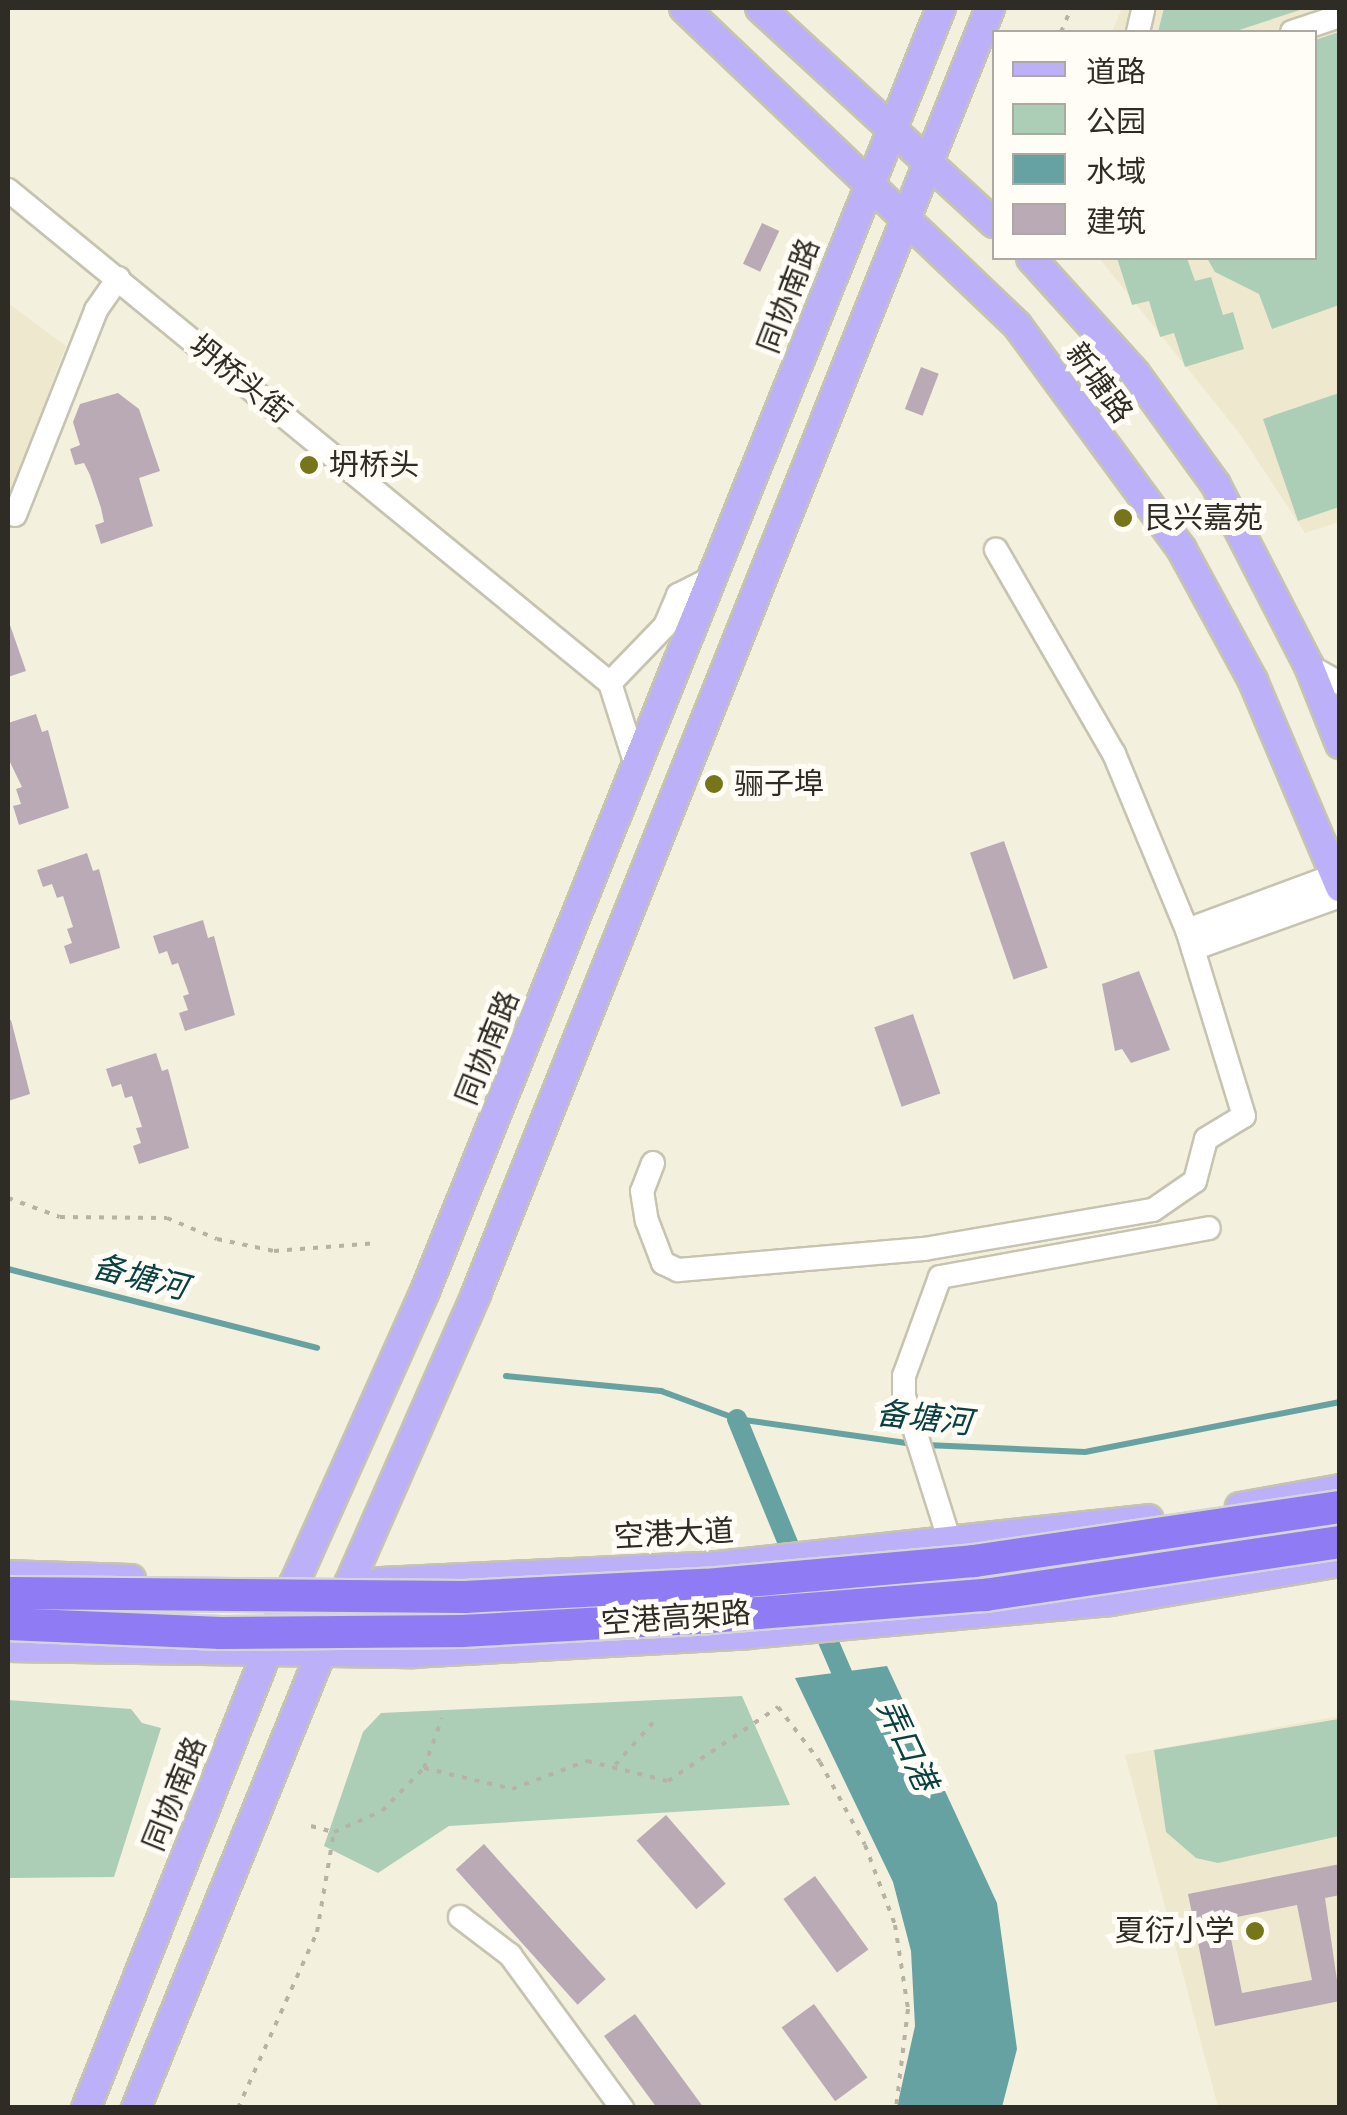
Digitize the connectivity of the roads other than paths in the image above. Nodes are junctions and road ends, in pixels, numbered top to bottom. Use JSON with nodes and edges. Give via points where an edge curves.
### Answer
{"nodes":[{"id":1,"x":684,"y":8,"type":"edge"},
{"id":2,"x":760,"y":8,"type":"edge"},
{"id":3,"x":940,"y":8,"type":"edge"},
{"id":4,"x":990,"y":8,"type":"edge"},
{"id":5,"x":1340,"y":16,"type":"edge"},
{"id":6,"x":1298,"y":30,"type":"edge"},
{"id":7,"x":892,"y":128,"type":"junction"},
{"id":8,"x":929,"y":159,"type":"junction"},
{"id":9,"x":868,"y":185,"type":"junction"},
{"id":10,"x":8,"y":190,"type":"edge"},
{"id":11,"x":992,"y":220,"type":"edge"},
{"id":12,"x":908,"y":224,"type":"junction"},
{"id":13,"x":1033,"y":260,"type":"edge"},
{"id":14,"x":118,"y":278,"type":"junction"},
{"id":15,"x":14,"y":515,"type":"dead end"},
{"id":16,"x":996,"y":550,"type":"dead end"},
{"id":17,"x":714,"y":577,"type":"junction"},
{"id":18,"x":1309,"y":666,"type":"junction"},
{"id":19,"x":610,"y":683,"type":"junction"},
{"id":20,"x":1340,"y":683,"type":"edge"},
{"id":21,"x":1340,"y":744,"type":"edge"},
{"id":22,"x":636,"y":768,"type":"junction"},
{"id":23,"x":1338,"y":886,"type":"edge"},
{"id":24,"x":1190,"y":940,"type":"junction"},
{"id":25,"x":653,"y":1163,"type":"dead end"},
{"id":26,"x":1209,"y":1228,"type":"dead end"},
{"id":27,"x":1340,"y":1488,"type":"edge"},
{"id":28,"x":1340,"y":1507,"type":"edge"},
{"id":29,"x":950,"y":1542,"type":"junction"},
{"id":30,"x":1340,"y":1542,"type":"edge"},
{"id":31,"x":1340,"y":1562,"type":"edge"},
{"id":32,"x":8,"y":1574,"type":"edge"},
{"id":33,"x":294,"y":1584,"type":"junction"},
{"id":34,"x":349,"y":1584,"type":"junction"},
{"id":35,"x":8,"y":1593,"type":"edge"},
{"id":36,"x":8,"y":1624,"type":"edge"},
{"id":37,"x":8,"y":1646,"type":"edge"},
{"id":38,"x":266,"y":1651,"type":"junction"},
{"id":39,"x":322,"y":1652,"type":"junction"},
{"id":40,"x":460,"y":1917,"type":"dead end"},
{"id":41,"x":86,"y":2108,"type":"edge"},
{"id":42,"x":136,"y":2108,"type":"edge"},
{"id":43,"x":622,"y":2108,"type":"edge"}],
"edges":[{"from":1,"to":9,"type":"main road","name":"新塘路"},
{"from":2,"to":7,"type":"main road"},
{"from":3,"to":7,"type":"main road","name":"同协南路"},
{"from":4,"to":8,"type":"main road"},
{"from":5,"to":6,"type":"street"},
{"from":7,"to":8,"type":"main road"},
{"from":7,"to":9,"type":"main road","name":"同协南路"},
{"from":8,"to":11,"type":"main road"},
{"from":8,"to":12,"type":"main road"},
{"from":9,"to":12,"type":"main road","name":"新塘路"},
{"from":9,"to":17,"type":"main road","name":"同协南路"},
{"from":10,"to":14,"type":"street","name":"坍桥头街"},
{"from":12,"to":23,"type":"main road","name":"新塘路","via":[[1017,325],[1182,550],[1254,680]]},
{"from":12,"to":34,"type":"main road","via":[[476,1294]]},
{"from":13,"to":18,"type":"main road","name":"新塘路","via":[[1135,373],[1216,485]]},
{"from":14,"to":15,"type":"street","via":[[96,310]]},
{"from":14,"to":19,"type":"street","name":"坍桥头街"},
{"from":16,"to":24,"type":"street","via":[[1114,754]]},
{"from":17,"to":19,"type":"street","via":[[678,595],[665,626]]},
{"from":17,"to":22,"type":"main road","name":"同协南路"},
{"from":18,"to":20,"type":"street"},
{"from":18,"to":21,"type":"main road","name":"新塘路"},
{"from":19,"to":22,"type":"street"},
{"from":22,"to":33,"type":"main road","name":"同协南路","via":[[425,1291]]},
{"from":23,"to":24,"type":"street"},
{"from":24,"to":25,"type":"street","via":[[1244,1116],[1206,1139],[1195,1180],[1153,1210],[924,1249],[678,1270],[663,1263],[647,1221],[642,1191]]},
{"from":26,"to":29,"type":"street","via":[[940,1277],[904,1376],[907,1408]]},
{"from":27,"to":29,"type":"main road","name":"空港大道"},
{"from":28,"to":35,"type":"highway","name":"空港高架路","bridge":true,"via":[[974,1560],[705,1585],[464,1597]]},
{"from":29,"to":34,"type":"main road","name":"空港大道","via":[[718,1566]]},
{"from":30,"to":36,"type":"highway","name":"空港高架路","bridge":true,"via":[[984,1595],[690,1618],[462,1631],[221,1633]]},
{"from":31,"to":39,"type":"main road","via":[[1110,1601],[748,1634]]},
{"from":32,"to":33,"type":"main road","name":"空港大道"},
{"from":33,"to":34,"type":"main road","name":"空港大道"},
{"from":33,"to":38,"type":"main road","name":"同协南路"},
{"from":34,"to":39,"type":"main road"},
{"from":37,"to":38,"type":"main road"},
{"from":38,"to":39,"type":"main road"},
{"from":38,"to":41,"type":"main road","name":"同协南路"},
{"from":39,"to":42,"type":"main road"},
{"from":40,"to":43,"type":"street","via":[[510,1955]]}]}
